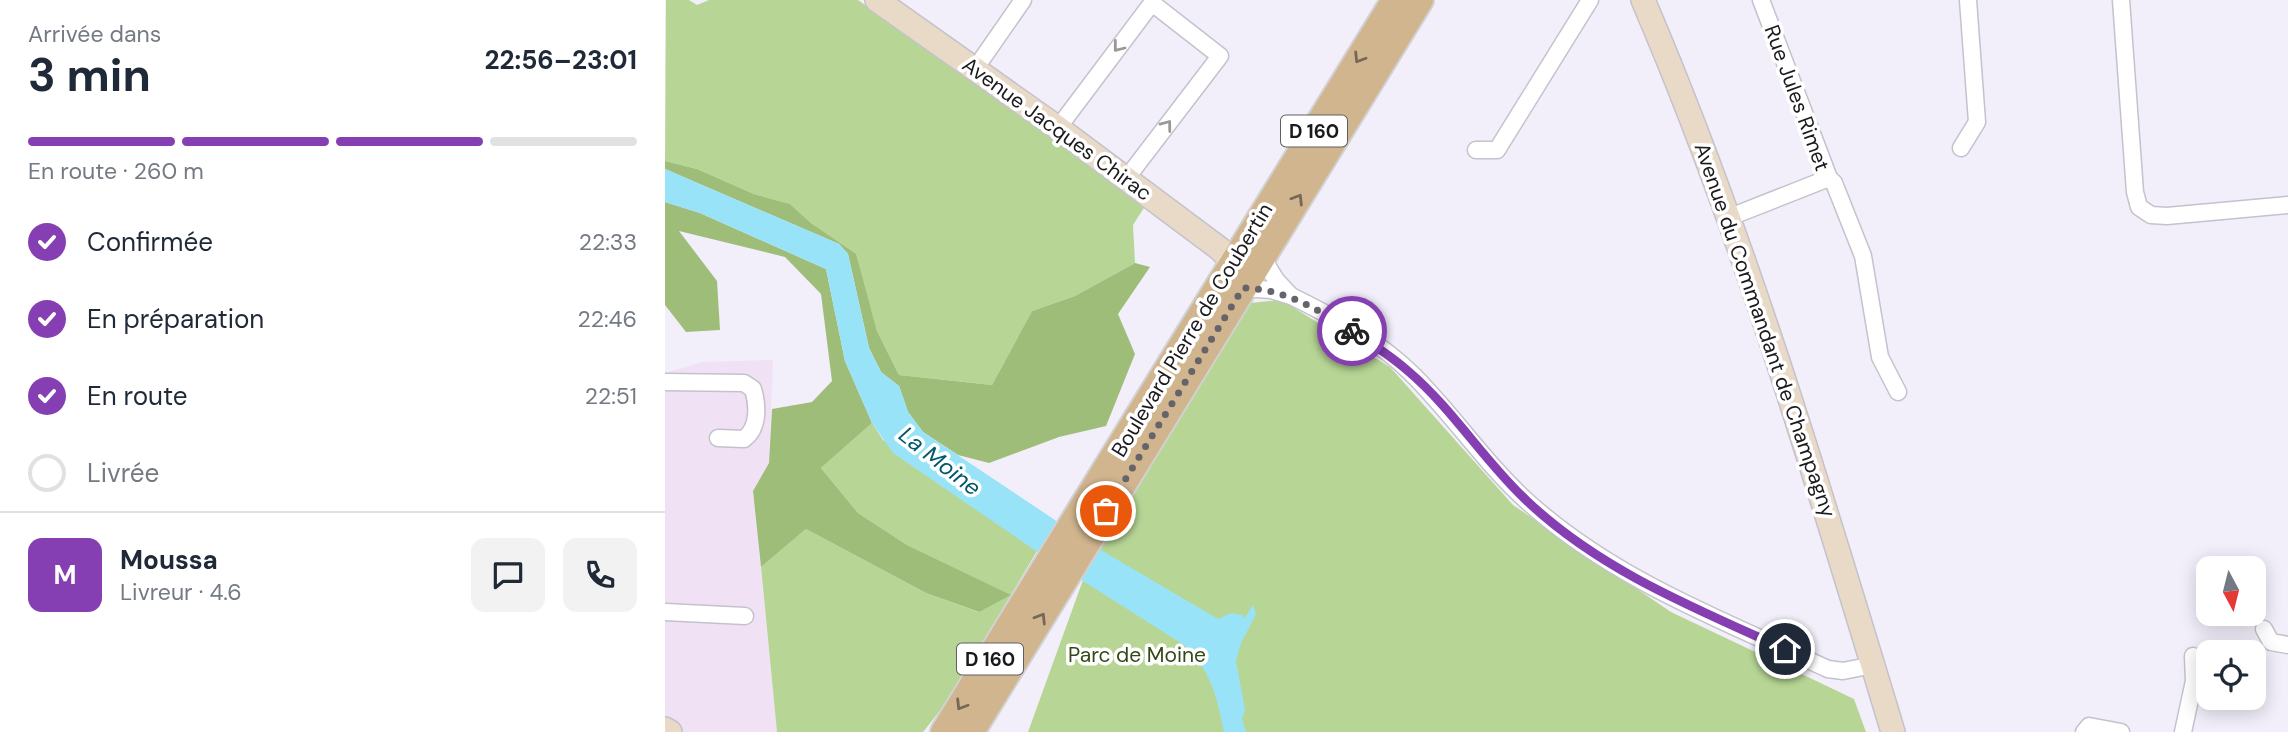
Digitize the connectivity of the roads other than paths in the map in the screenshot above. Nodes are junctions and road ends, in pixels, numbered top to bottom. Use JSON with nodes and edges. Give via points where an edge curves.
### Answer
{"nodes":[{"id":1,"x":877,"y":0,"type":"edge"},
{"id":2,"x":1023,"y":0,"type":"edge"},
{"id":3,"x":1395,"y":0,"type":"edge"},
{"id":4,"x":1420,"y":0,"type":"edge"},
{"id":5,"x":1590,"y":0,"type":"edge"},
{"id":6,"x":1643,"y":0,"type":"edge"},
{"id":7,"x":1761,"y":0,"type":"edge"},
{"id":8,"x":1968,"y":0,"type":"edge"},
{"id":9,"x":2121,"y":0,"type":"edge"},
{"id":10,"x":1150,"y":2,"type":"edge"},
{"id":11,"x":975,"y":69,"type":"junction"},
{"id":12,"x":1058,"y":128,"type":"junction"},
{"id":13,"x":1961,"y":148,"type":"dead end"},
{"id":14,"x":1476,"y":149,"type":"dead end"},
{"id":15,"x":1829,"y":178,"type":"junction"},
{"id":16,"x":1126,"y":179,"type":"junction"},
{"id":17,"x":2288,"y":205,"type":"edge"},
{"id":18,"x":1730,"y":217,"type":"junction"},
{"id":19,"x":1262,"y":257,"type":"junction"},
{"id":20,"x":1233,"y":263,"type":"junction"},
{"id":21,"x":1243,"y":288,"type":"junction"},
{"id":22,"x":1291,"y":296,"type":"junction"},
{"id":23,"x":665,"y":382,"type":"edge"},
{"id":24,"x":1898,"y":392,"type":"dead end"},
{"id":25,"x":718,"y":438,"type":"dead end"},
{"id":26,"x":1098,"y":505,"type":"junction"},
{"id":27,"x":1048,"y":587,"type":"junction"},
{"id":28,"x":665,"y":612,"type":"edge"},
{"id":29,"x":745,"y":616,"type":"dead end"},
{"id":30,"x":2264,"y":629,"type":"dead end"},
{"id":31,"x":2288,"y":645,"type":"edge"},
{"id":32,"x":2193,"y":656,"type":"dead end"},
{"id":33,"x":1873,"y":665,"type":"junction"},
{"id":34,"x":665,"y":729,"type":"edge"},
{"id":35,"x":670,"y":732,"type":"edge"},
{"id":36,"x":944,"y":732,"type":"edge"},
{"id":37,"x":971,"y":732,"type":"edge"},
{"id":38,"x":1893,"y":732,"type":"edge"},
{"id":39,"x":2084,"y":732,"type":"edge"},
{"id":40,"x":2121,"y":732,"type":"edge"},
{"id":41,"x":2183,"y":732,"type":"edge"}],
"edges":[{"from":1,"to":11,"type":"main road","name":"Avenue Jacques Chirac"},
{"from":2,"to":11,"type":"street"},
{"from":3,"to":20,"type":"main road","name":"Boulevard Pierre de Coubertin","number":"D 160","one_way":true},
{"from":19,"to":4,"type":"main road","name":"Boulevard Pierre de Coubertin","number":"D 160","one_way":true},
{"from":5,"to":14,"type":"street","via":[[1497,150]]},
{"from":6,"to":18,"type":"main road","name":"Avenue du Commandant de Champagny"},
{"from":7,"to":15,"type":"street","name":"Rue Jules Rimet"},
{"from":8,"to":13,"type":"street","via":[[1977,122]]},
{"from":9,"to":17,"type":"street","via":[[2139,207],[2151,215],[2167,216]]},
{"from":10,"to":12,"type":"street","one_way":true},
{"from":16,"to":10,"type":"street","one_way":true,"via":[[1220,56]]},
{"from":11,"to":12,"type":"main road","name":"Avenue Jacques Chirac"},
{"from":12,"to":16,"type":"main road","name":"Avenue Jacques Chirac"},
{"from":15,"to":18,"type":"street","name":"Rue Jules Rimet"},
{"from":15,"to":24,"type":"street","via":[[1863,256],[1880,357]]},
{"from":16,"to":20,"type":"main road","name":"Avenue Jacques Chirac"},
{"from":18,"to":33,"type":"main road","name":"Avenue du Commandant de Champagny","via":[[1819,483]]},
{"from":19,"to":21,"type":"main road","name":"Boulevard Pierre de Coubertin","number":"D 160"},
{"from":19,"to":22,"type":"street"},
{"from":20,"to":26,"type":"main road","name":"Boulevard Pierre de Coubertin","number":"D 160"},
{"from":21,"to":22,"type":"street"},
{"from":21,"to":26,"type":"main road","name":"Boulevard Pierre de Coubertin","number":"D 160"},
{"from":22,"to":33,"type":"street","via":[[1409,371],[1490,464],[1576,542],[1630,576],[1828,669]]},
{"from":23,"to":25,"type":"street","via":[[744,383],[753,389],[752,433],[744,439]]},
{"from":26,"to":27,"type":"main road","name":"Boulevard Pierre de Coubertin","number":"D 160"},
{"from":27,"to":36,"type":"main road","name":"Boulevard Pierre de Coubertin","number":"D 160","one_way":true},
{"from":37,"to":27,"type":"main road","name":"Boulevard Pierre de Coubertin","number":"D 160","one_way":true},
{"from":28,"to":29,"type":"street"},
{"from":30,"to":31,"type":"street","via":[[2271,642]]},
{"from":32,"to":41,"type":"street","via":[[2194,681]]},
{"from":33,"to":38,"type":"main road","name":"Avenue du Commandant de Champagny"},
{"from":34,"to":35,"type":"main road"},
{"from":39,"to":40,"type":"street","via":[[2089,726]]}]}
